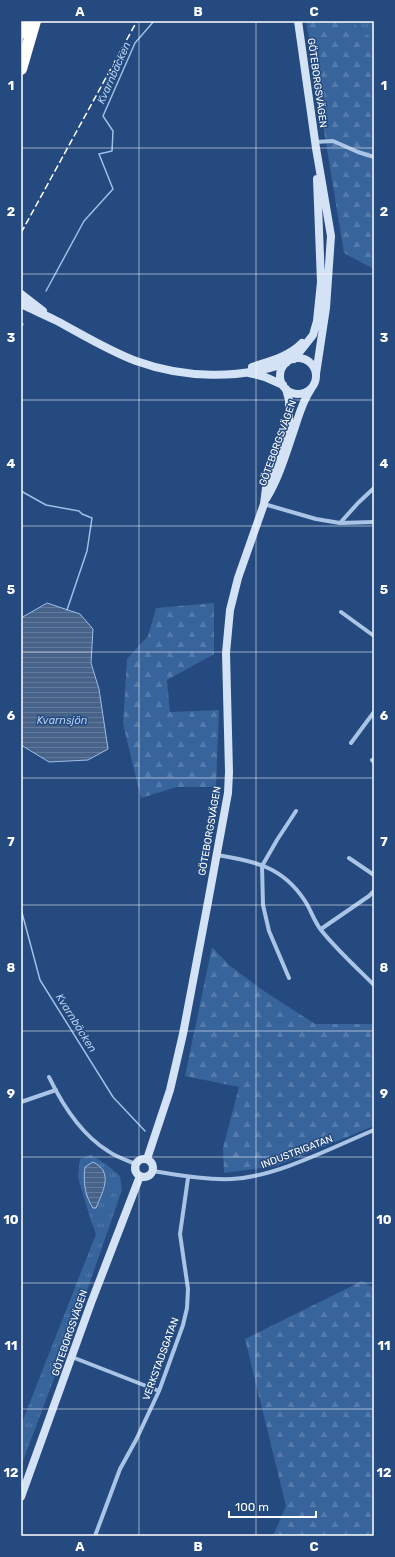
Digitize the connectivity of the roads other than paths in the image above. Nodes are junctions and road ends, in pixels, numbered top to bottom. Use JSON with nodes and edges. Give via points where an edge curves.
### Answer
{"nodes":[{"id":1,"x":26,"y":21,"type":"edge"},
{"id":2,"x":35,"y":21,"type":"edge"},
{"id":3,"x":298,"y":21,"type":"edge"},
{"id":4,"x":21,"y":33,"type":"edge"},
{"id":5,"x":21,"y":69,"type":"edge"},
{"id":6,"x":316,"y":145,"type":"junction"},
{"id":7,"x":374,"y":157,"type":"edge"},
{"id":8,"x":327,"y":210,"type":"junction"},
{"id":9,"x":319,"y":220,"type":"junction"},
{"id":10,"x":328,"y":273,"type":"junction"},
{"id":11,"x":21,"y":294,"type":"edge"},
{"id":12,"x":21,"y":304,"type":"edge"},
{"id":13,"x":318,"y":312,"type":"junction"},
{"id":14,"x":55,"y":320,"type":"junction"},
{"id":15,"x":294,"y":359,"type":"junction"},
{"id":16,"x":286,"y":363,"type":"junction"},
{"id":17,"x":248,"y":373,"type":"junction"},
{"id":18,"x":235,"y":374,"type":"junction"},
{"id":19,"x":316,"y":374,"type":"junction"},
{"id":20,"x":284,"y":387,"type":"junction"},
{"id":21,"x":311,"y":389,"type":"junction"},
{"id":22,"x":374,"y":488,"type":"edge"},
{"id":23,"x":264,"y":504,"type":"junction"},
{"id":24,"x":374,"y":522,"type":"edge"},
{"id":25,"x":340,"y":523,"type":"junction"},
{"id":26,"x":340,"y":612,"type":"dead end"},
{"id":27,"x":374,"y":636,"type":"edge"},
{"id":28,"x":373,"y":714,"type":"edge"},
{"id":29,"x":351,"y":744,"type":"dead end"},
{"id":30,"x":296,"y":811,"type":"dead end"},
{"id":31,"x":216,"y":855,"type":"junction"},
{"id":32,"x":349,"y":858,"type":"dead end"},
{"id":33,"x":262,"y":866,"type":"junction"},
{"id":34,"x":374,"y":875,"type":"edge"},
{"id":35,"x":374,"y":891,"type":"edge"},
{"id":36,"x":321,"y":929,"type":"junction"},
{"id":37,"x":289,"y":978,"type":"dead end"},
{"id":38,"x":374,"y":986,"type":"edge"},
{"id":39,"x":49,"y":1077,"type":"dead end"},
{"id":40,"x":56,"y":1090,"type":"junction"},
{"id":41,"x":21,"y":1102,"type":"edge"},
{"id":42,"x":374,"y":1130,"type":"edge"},
{"id":43,"x":147,"y":1159,"type":"junction"},
{"id":44,"x":136,"y":1164,"type":"junction"},
{"id":45,"x":153,"y":1171,"type":"junction"},
{"id":46,"x":140,"y":1176,"type":"junction"},
{"id":47,"x":188,"y":1178,"type":"junction"},
{"id":48,"x":72,"y":1357,"type":"junction"},
{"id":49,"x":159,"y":1390,"type":"junction"},
{"id":50,"x":21,"y":1497,"type":"edge"},
{"id":51,"x":95,"y":1536,"type":"edge"}],
"edges":[{"from":1,"to":4,"type":"highway"},
{"from":2,"to":5,"type":"highway"},
{"from":3,"to":6,"type":"street","name":"GÖTEBORGSVÄGEN"},
{"from":6,"to":7,"type":"street","via":[[333,141]]},
{"from":6,"to":8,"type":"street","name":"GÖTEBORGSVÄGEN"},
{"from":6,"to":9,"type":"street","name":"GÖTEBORGSVÄGEN"},
{"from":8,"to":9,"type":"street"},
{"from":8,"to":10,"type":"street","name":"GÖTEBORGSVÄGEN","via":[[331,236]]},
{"from":9,"to":10,"type":"street","name":"GÖTEBORGSVÄGEN","via":[[326,227]]},
{"from":9,"to":13,"type":"street","name":"GÖTEBORGSVÄGEN","via":[[321,282]]},
{"from":10,"to":19,"type":"street","name":"GÖTEBORGSVÄGEN","via":[[326,308]]},
{"from":11,"to":14,"type":"street"},
{"from":12,"to":14,"type":"street"},
{"from":13,"to":15,"type":"street","name":"GÖTEBORGSVÄGEN","via":[[313,335]]},
{"from":13,"to":18,"type":"street","via":[[309,333],[296,349],[282,357]]},
{"from":14,"to":18,"type":"street","via":[[120,354],[151,366],[196,374]]},
{"from":15,"to":16,"type":"street"},
{"from":15,"to":19,"type":"street","via":[[308,362]]},
{"from":16,"to":17,"type":"street"},
{"from":16,"to":20,"type":"street","via":[[281,376]]},
{"from":17,"to":18,"type":"street"},
{"from":17,"to":20,"type":"street","via":[[265,377]]},
{"from":19,"to":21,"type":"street"},
{"from":20,"to":21,"type":"street","via":[[292,393],[300,394]]},
{"from":20,"to":23,"type":"street","name":"GÖTEBORGSVÄGEN","via":[[289,400],[289,420],[266,488]]},
{"from":21,"to":23,"type":"street","name":"GÖTEBORGSVÄGEN","via":[[302,403],[272,490]]},
{"from":22,"to":25,"type":"street"},
{"from":23,"to":25,"type":"street","via":[[316,520]]},
{"from":23,"to":31,"type":"street","name":"GÖTEBORGSVÄGEN","via":[[238,578],[227,630],[229,772]]},
{"from":24,"to":25,"type":"street"},
{"from":26,"to":27,"type":"street"},
{"from":28,"to":29,"type":"street"},
{"from":30,"to":33,"type":"street"},
{"from":31,"to":33,"type":"street"},
{"from":31,"to":43,"type":"street","name":"GÖTEBORGSVÄGEN","via":[[170,1090]]},
{"from":32,"to":34,"type":"street"},
{"from":33,"to":36,"type":"street","via":[[278,872],[294,886]]},
{"from":33,"to":37,"type":"street","via":[[263,905],[269,931]]},
{"from":35,"to":36,"type":"street"},
{"from":36,"to":38,"type":"street"},
{"from":39,"to":40,"type":"street"},
{"from":40,"to":41,"type":"street"},
{"from":40,"to":44,"type":"street","via":[[92,1138],[107,1151]]},
{"from":42,"to":47,"type":"street","name":"INDUSTRIGATAN","via":[[295,1163],[256,1176],[233,1179]]},
{"from":43,"to":44,"type":"street","via":[[140,1159]]},
{"from":43,"to":45,"type":"street","via":[[153,1164]]},
{"from":44,"to":46,"type":"street","via":[[136,1171]]},
{"from":45,"to":46,"type":"street","via":[[148,1176]]},
{"from":45,"to":47,"type":"street","name":"INDUSTRIGATAN"},
{"from":46,"to":48,"type":"street","name":"GÖTEBORGSVÄGEN"},
{"from":47,"to":49,"type":"street","name":"VERKSTADSGATAN","via":[[180,1234],[188,1289],[187,1308],[183,1326]]},
{"from":48,"to":49,"type":"street"},
{"from":48,"to":50,"type":"street","name":"GÖTEBORGSVÄGEN"},
{"from":49,"to":51,"type":"street","name":"VERKSTADSGATAN","via":[[120,1469]]}]}
